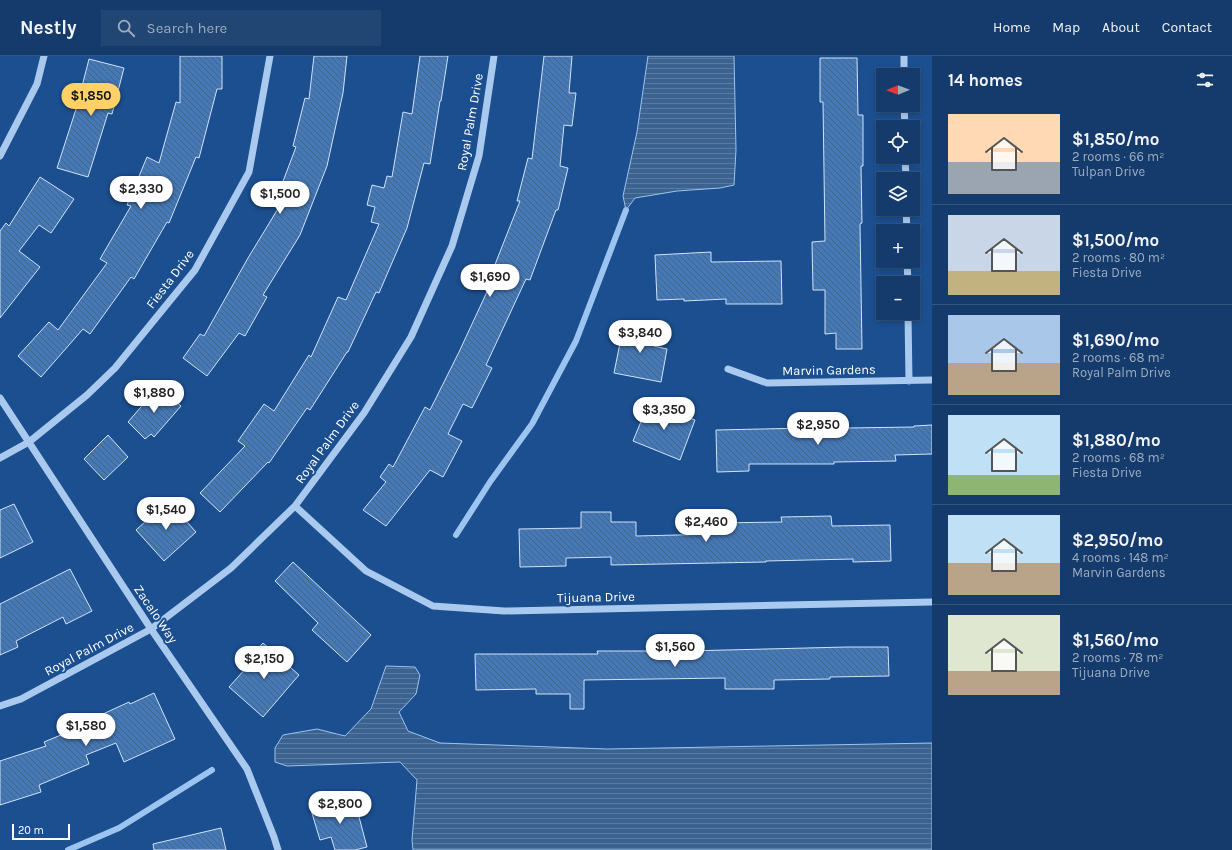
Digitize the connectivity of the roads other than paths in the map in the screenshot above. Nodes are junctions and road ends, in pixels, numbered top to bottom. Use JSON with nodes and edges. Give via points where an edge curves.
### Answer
{"nodes":[{"id":1,"x":44,"y":56,"type":"edge"},
{"id":2,"x":270,"y":56,"type":"edge"},
{"id":3,"x":494,"y":56,"type":"edge"},
{"id":4,"x":904,"y":56,"type":"edge"},
{"id":5,"x":904,"y":68,"type":"edge"},
{"id":6,"x":0,"y":156,"type":"edge"},
{"id":7,"x":908,"y":320,"type":"edge"},
{"id":8,"x":728,"y":369,"type":"dead end"},
{"id":9,"x":932,"y":380,"type":"edge"},
{"id":10,"x":909,"y":381,"type":"junction"},
{"id":11,"x":0,"y":398,"type":"edge"},
{"id":12,"x":29,"y":442,"type":"junction"},
{"id":13,"x":0,"y":458,"type":"edge"},
{"id":14,"x":295,"y":506,"type":"junction"},
{"id":15,"x":932,"y":602,"type":"edge"},
{"id":16,"x":151,"y":629,"type":"junction"},
{"id":17,"x":0,"y":706,"type":"edge"},
{"id":18,"x":278,"y":850,"type":"edge"}],
"edges":[{"from":1,"to":6,"type":"street","via":[[37,84]]},
{"from":2,"to":12,"type":"street","name":"Fiesta Drive","via":[[249,172],[195,270],[115,368],[87,395]]},
{"from":3,"to":14,"type":"street","name":"Royal Palm Drive","via":[[479,156],[452,246],[411,337],[364,414]]},
{"from":4,"to":5,"type":"street"},
{"from":7,"to":10,"type":"street"},
{"from":8,"to":10,"type":"street","name":"Marvin Gardens","via":[[767,383]]},
{"from":9,"to":10,"type":"street","name":"Marvin Gardens"},
{"from":11,"to":12,"type":"street","name":"Zacalo Way"},
{"from":12,"to":13,"type":"street","name":"Fiesta Drive"},
{"from":12,"to":16,"type":"street","name":"Zacalo Way"},
{"from":14,"to":15,"type":"street","name":"Tijuana Drive","via":[[366,571],[433,606],[504,610]]},
{"from":14,"to":16,"type":"street","name":"Royal Palm Drive","via":[[231,568]]},
{"from":16,"to":17,"type":"street","name":"Royal Palm Drive","via":[[21,699]]},
{"from":16,"to":18,"type":"street","name":"Zacalo Way","via":[[247,768]]}]}
